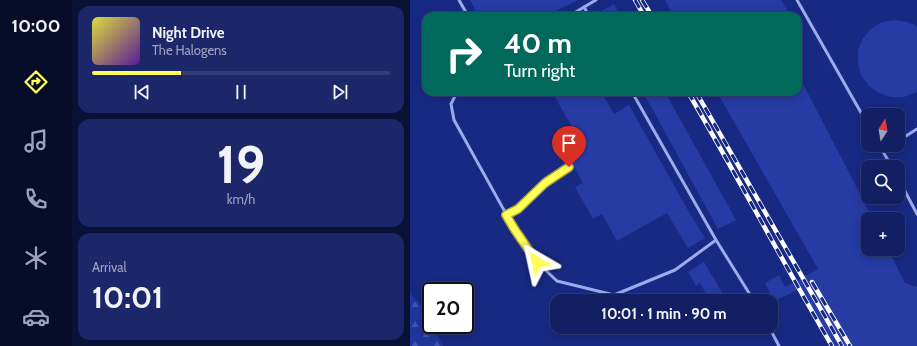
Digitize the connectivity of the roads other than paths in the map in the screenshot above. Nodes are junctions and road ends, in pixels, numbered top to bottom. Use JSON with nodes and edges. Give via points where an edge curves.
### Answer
{"nodes":[{"id":1,"x":459,"y":0,"type":"edge"},
{"id":2,"x":596,"y":0,"type":"edge"},
{"id":3,"x":797,"y":0,"type":"edge"},
{"id":4,"x":584,"y":7,"type":"junction"},
{"id":5,"x":466,"y":12,"type":"edge"},
{"id":6,"x":576,"y":12,"type":"edge"},
{"id":7,"x":587,"y":12,"type":"edge"},
{"id":8,"x":455,"y":96,"type":"edge"},
{"id":9,"x":634,"y":96,"type":"edge"},
{"id":10,"x":861,"y":113,"type":"edge"},
{"id":11,"x":917,"y":130,"type":"edge"},
{"id":12,"x":905,"y":136,"type":"edge"},
{"id":13,"x":569,"y":167,"type":"dead end"},
{"id":14,"x":905,"y":191,"type":"edge"},
{"id":15,"x":917,"y":214,"type":"edge"},
{"id":16,"x":506,"y":215,"type":"junction"},
{"id":17,"x":716,"y":240,"type":"junction"},
{"id":18,"x":750,"y":294,"type":"edge"},
{"id":19,"x":773,"y":334,"type":"edge"},
{"id":20,"x":779,"y":346,"type":"edge"}],
"edges":[{"from":1,"to":5,"type":"lane"},
{"from":2,"to":4,"type":"lane"},
{"from":3,"to":10,"type":"lane"},
{"from":4,"to":6,"type":"lane"},
{"from":4,"to":7,"type":"lane"},
{"from":8,"to":16,"type":"lane","via":[[451,104],[454,120]]},
{"from":9,"to":17,"type":"lane"},
{"from":11,"to":12,"type":"lane"},
{"from":13,"to":16,"type":"lane","via":[[545,183],[518,209]]},
{"from":14,"to":15,"type":"lane"},
{"from":16,"to":17,"type":"lane","via":[[537,262],[558,281],[614,295],[675,270]]},
{"from":17,"to":18,"type":"lane"},
{"from":19,"to":20,"type":"lane"}]}
